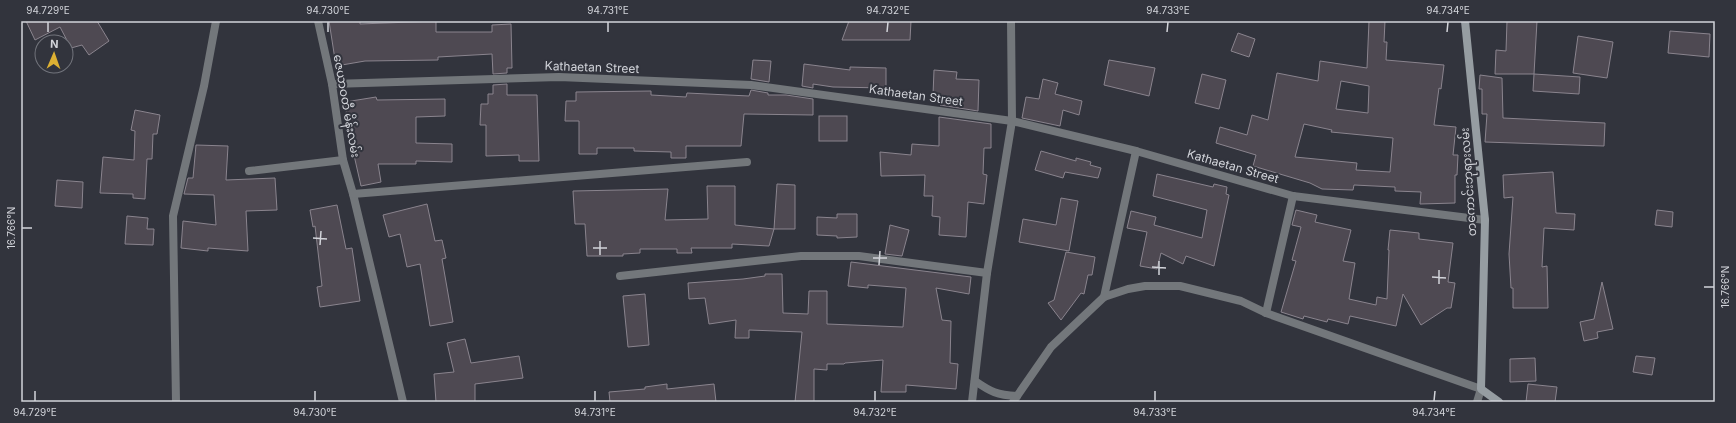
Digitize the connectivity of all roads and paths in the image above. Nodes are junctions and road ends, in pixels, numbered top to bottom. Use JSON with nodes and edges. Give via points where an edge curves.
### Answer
{"nodes":[{"id":1,"x":216,"y":21,"type":"edge"},
{"id":2,"x":318,"y":21,"type":"edge"},
{"id":3,"x":1011,"y":21,"type":"edge"},
{"id":4,"x":1465,"y":21,"type":"edge"},
{"id":5,"x":332,"y":84,"type":"junction"},
{"id":6,"x":1012,"y":121,"type":"junction"},
{"id":7,"x":1136,"y":152,"type":"junction"},
{"id":8,"x":343,"y":160,"type":"junction"},
{"id":9,"x":747,"y":162,"type":"dead end"},
{"id":10,"x":249,"y":171,"type":"dead end"},
{"id":11,"x":353,"y":194,"type":"junction"},
{"id":12,"x":1293,"y":196,"type":"junction"},
{"id":13,"x":1485,"y":220,"type":"junction"},
{"id":14,"x":987,"y":273,"type":"junction"},
{"id":15,"x":620,"y":276,"type":"dead end"},
{"id":16,"x":1104,"y":297,"type":"junction"},
{"id":17,"x":1266,"y":313,"type":"junction"},
{"id":18,"x":975,"y":381,"type":"junction"},
{"id":19,"x":1481,"y":389,"type":"junction"},
{"id":20,"x":1015,"y":399,"type":"edge"},
{"id":21,"x":176,"y":402,"type":"edge"},
{"id":22,"x":403,"y":402,"type":"edge"},
{"id":23,"x":972,"y":402,"type":"edge"},
{"id":24,"x":1477,"y":402,"type":"edge"},
{"id":25,"x":1499,"y":402,"type":"edge"}],
"edges":[{"from":1,"to":21,"type":"street","via":[[204,86],[173,216]]},
{"from":2,"to":5,"type":"street","name":"ဇေယာဝတီ မိန်းလမ်း"},
{"from":3,"to":6,"type":"street"},
{"from":4,"to":13,"type":"main road","name":"တကောင်းဘုရားလမ်း"},
{"from":5,"to":6,"type":"street","name":"Kathaetan Street","via":[[559,77],[751,85]]},
{"from":5,"to":8,"type":"street","name":"ဇေယာဝတီ မိန်းလမ်း"},
{"from":6,"to":7,"type":"street","name":"Kathaetan Street"},
{"from":6,"to":14,"type":"street"},
{"from":7,"to":12,"type":"street","name":"Kathaetan Street"},
{"from":7,"to":16,"type":"street"},
{"from":8,"to":10,"type":"street"},
{"from":8,"to":11,"type":"street","name":"ဇေယာဝတီ မိန်းလမ်း"},
{"from":9,"to":11,"type":"street"},
{"from":11,"to":22,"type":"street","name":"ဇေယာဝတီ မိန်းလမ်း"},
{"from":12,"to":13,"type":"street","name":"Kathaetan Street"},
{"from":12,"to":17,"type":"street"},
{"from":13,"to":19,"type":"main road","name":"တကောင်းဘုရားလမ်း"},
{"from":14,"to":15,"type":"street","via":[[859,256],[801,256]]},
{"from":14,"to":18,"type":"street"},
{"from":16,"to":17,"type":"street","via":[[1140,287],[1180,286],[1241,301]]},
{"from":16,"to":20,"type":"street","via":[[1051,347]]},
{"from":17,"to":19,"type":"street"},
{"from":18,"to":20,"type":"street","via":[[990,392]]},
{"from":18,"to":23,"type":"street"},
{"from":19,"to":24,"type":"street"},
{"from":19,"to":25,"type":"main road"}]}
